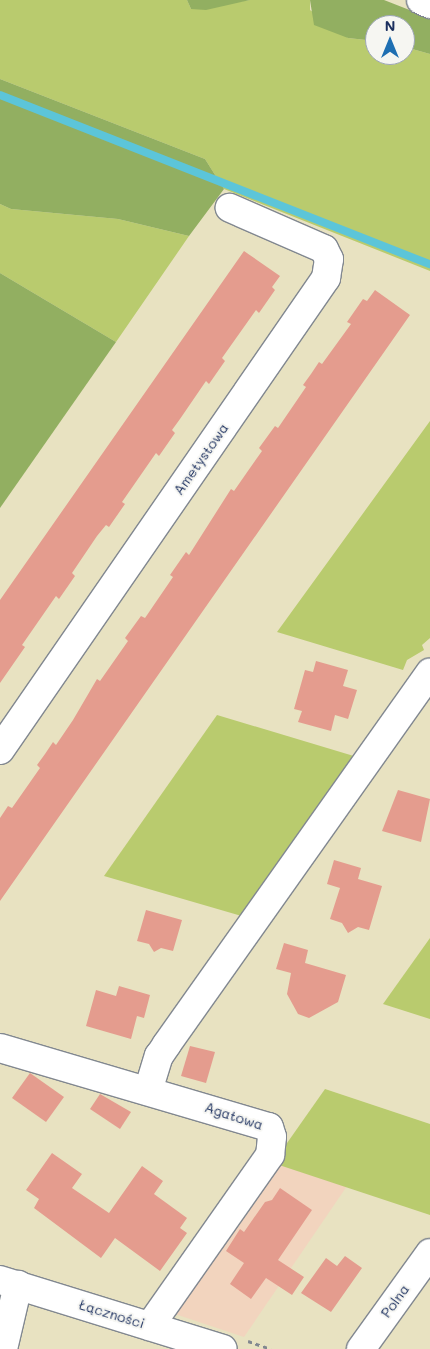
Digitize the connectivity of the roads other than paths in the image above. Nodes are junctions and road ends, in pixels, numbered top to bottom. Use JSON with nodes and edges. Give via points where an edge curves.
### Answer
{"nodes":[{"id":1,"x":421,"y":0,"type":"edge"},
{"id":2,"x":430,"y":4,"type":"edge"},
{"id":3,"x":230,"y":208,"type":"dead end"},
{"id":4,"x":430,"y":673,"type":"edge"},
{"id":5,"x":0,"y":750,"type":"edge"},
{"id":6,"x":0,"y":1048,"type":"edge"},
{"id":7,"x":148,"y":1091,"type":"junction"},
{"id":8,"x":430,"y":1253,"type":"edge"},
{"id":9,"x":9,"y":1282,"type":"edge"},
{"id":10,"x":150,"y":1326,"type":"junction"},
{"id":11,"x":3,"y":1349,"type":"edge"},
{"id":12,"x":223,"y":1349,"type":"edge"},
{"id":13,"x":360,"y":1349,"type":"edge"}],
"edges":[{"from":1,"to":2,"type":"street"},
{"from":3,"to":5,"type":"street","name":"Ametystowa","via":[[324,249],[328,259],[326,278]]},
{"from":4,"to":7,"type":"street","via":[[166,1044]]},
{"from":6,"to":7,"type":"street","name":"Agatowa"},
{"from":7,"to":10,"type":"street","name":"Agatowa","via":[[258,1121],[269,1127],[272,1137],[270,1155]]},
{"from":8,"to":13,"type":"street","name":"Polna"},
{"from":9,"to":10,"type":"street","name":"Łączności"},
{"from":9,"to":11,"type":"street"},
{"from":10,"to":12,"type":"street","name":"Łączności"}]}
